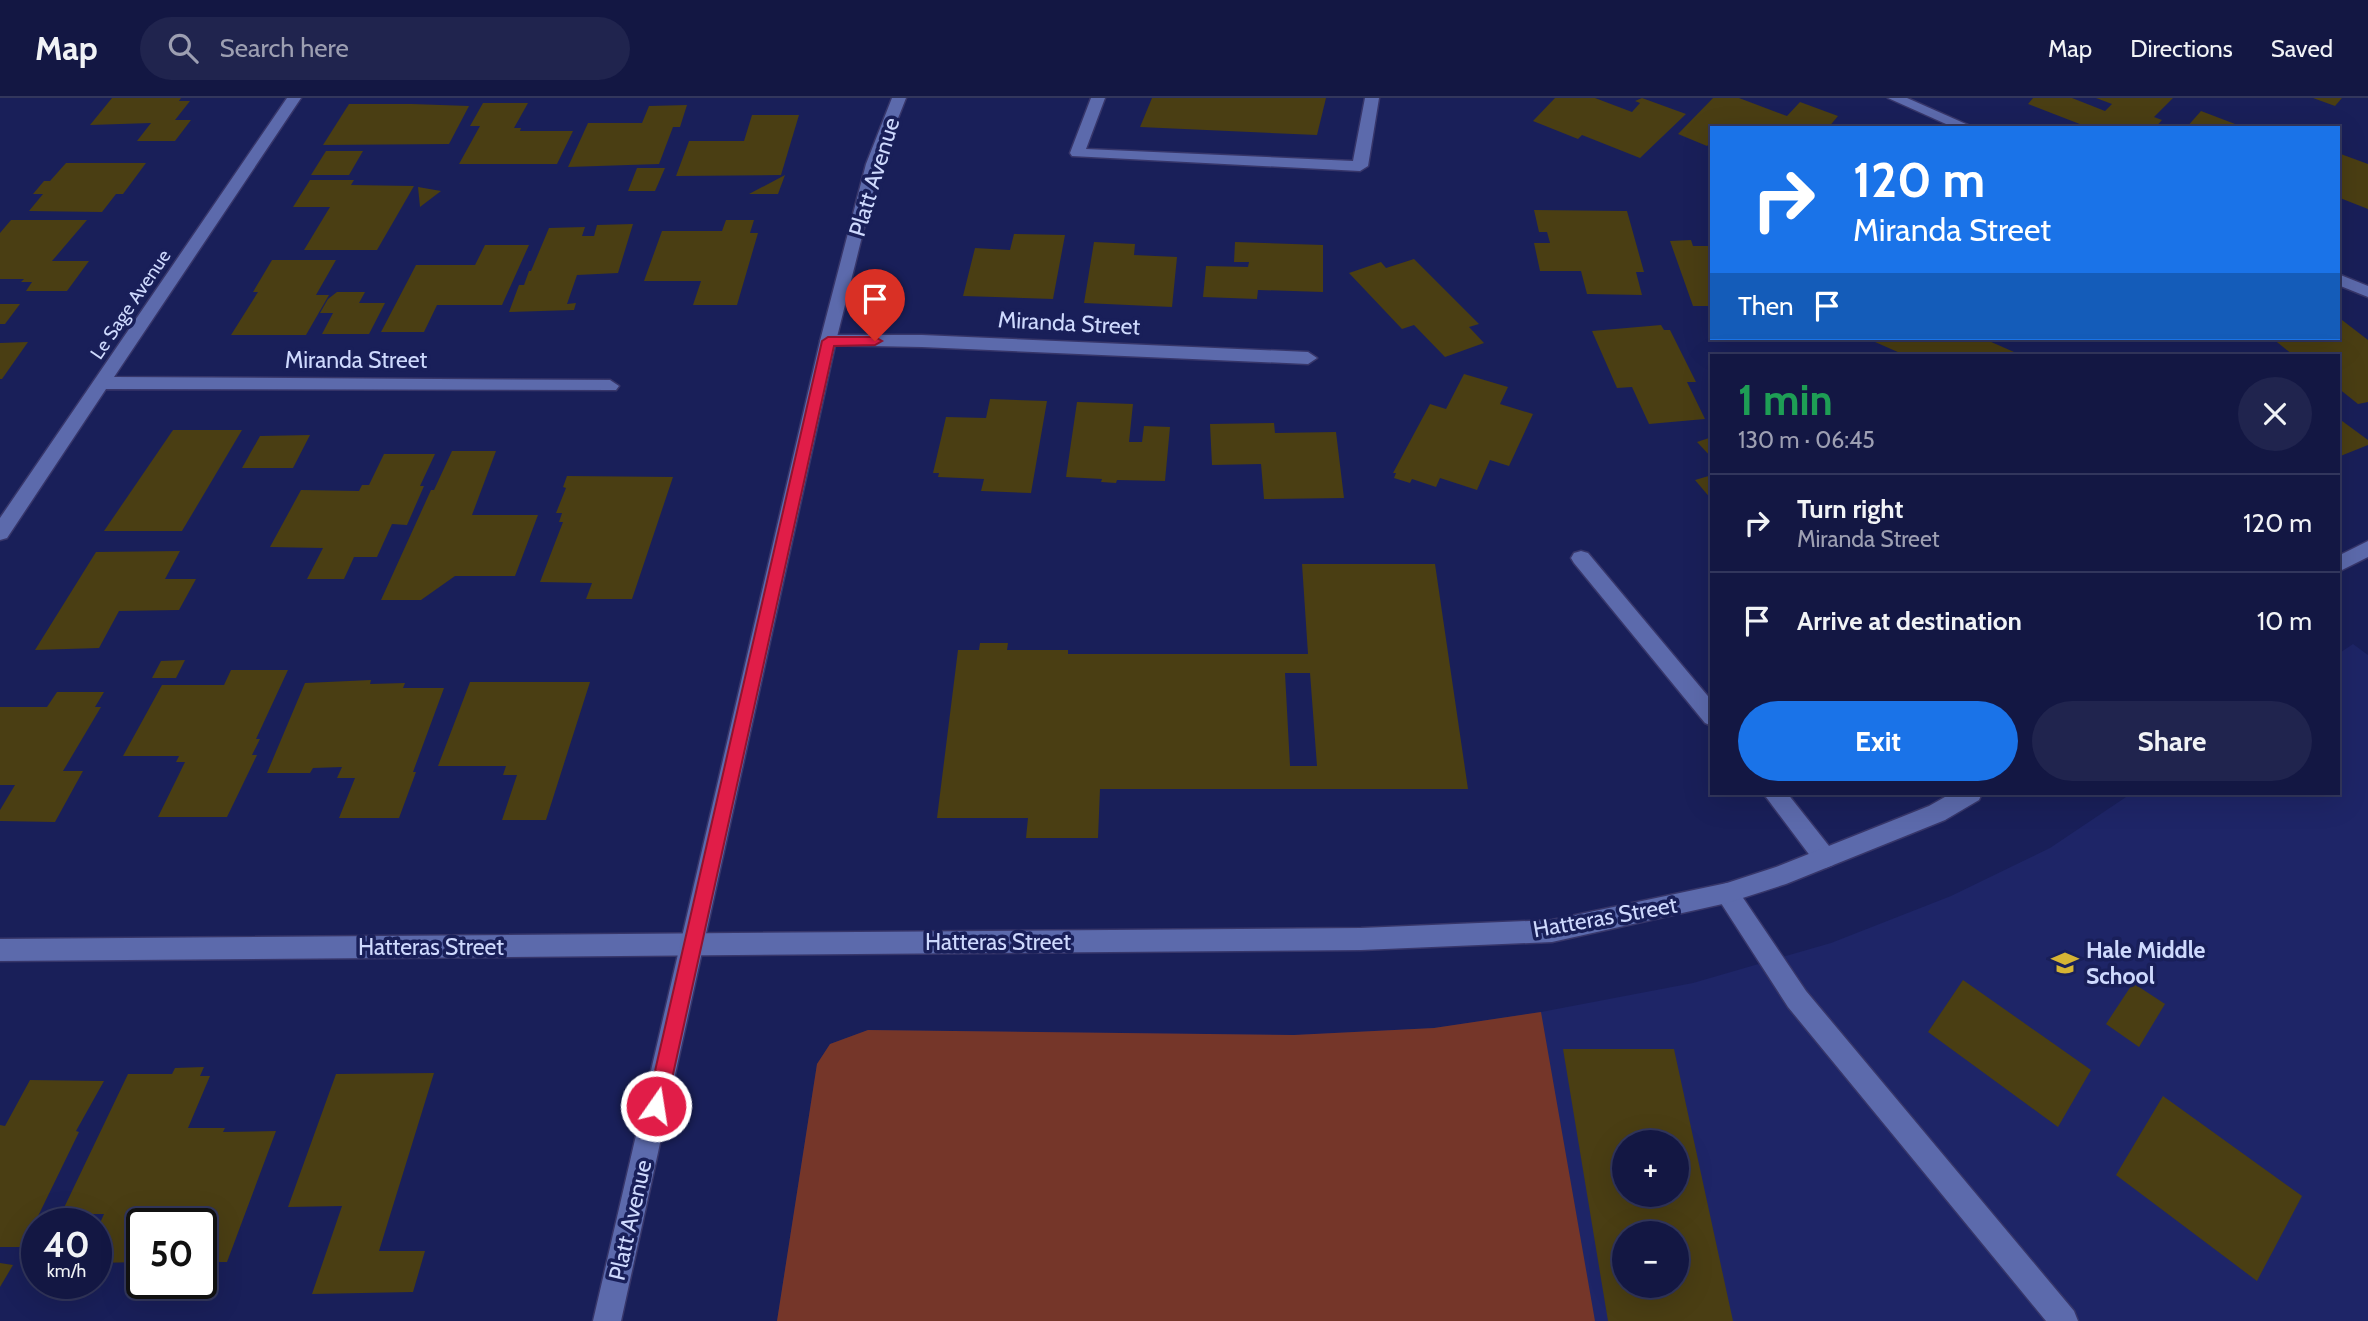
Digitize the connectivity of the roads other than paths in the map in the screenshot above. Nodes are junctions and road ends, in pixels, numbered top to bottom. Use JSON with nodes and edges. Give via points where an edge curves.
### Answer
{"nodes":[{"id":1,"x":294,"y":98,"type":"edge"},
{"id":2,"x":899,"y":98,"type":"edge"},
{"id":3,"x":1098,"y":98,"type":"edge"},
{"id":4,"x":1372,"y":98,"type":"edge"},
{"id":5,"x":1895,"y":98,"type":"edge"},
{"id":6,"x":1963,"y":126,"type":"edge"},
{"id":7,"x":2340,"y":280,"type":"edge"},
{"id":8,"x":2368,"y":292,"type":"edge"},
{"id":9,"x":828,"y":341,"type":"junction"},
{"id":10,"x":1308,"y":358,"type":"dead end"},
{"id":11,"x":103,"y":383,"type":"junction"},
{"id":12,"x":610,"y":386,"type":"dead end"},
{"id":13,"x":0,"y":533,"type":"edge"},
{"id":14,"x":2368,"y":548,"type":"edge"},
{"id":15,"x":1581,"y":558,"type":"dead end"},
{"id":16,"x":2340,"y":564,"type":"edge"},
{"id":17,"x":1710,"y":714,"type":"edge"},
{"id":18,"x":1776,"y":795,"type":"edge"},
{"id":19,"x":1968,"y":795,"type":"edge"},
{"id":20,"x":1825,"y":858,"type":"junction"},
{"id":21,"x":1727,"y":893,"type":"junction"},
{"id":22,"x":693,"y":946,"type":"junction"},
{"id":23,"x":0,"y":950,"type":"edge"},
{"id":24,"x":607,"y":1321,"type":"edge"},
{"id":25,"x":2064,"y":1321,"type":"edge"}],
"edges":[{"from":1,"to":11,"type":"street","name":"Le Sage Avenue"},
{"from":2,"to":9,"type":"street","name":"Platt Avenue","via":[[873,164]]},
{"from":3,"to":4,"type":"street","via":[[1077,153],[1360,166]]},
{"from":5,"to":6,"type":"street"},
{"from":7,"to":8,"type":"street"},
{"from":9,"to":10,"type":"street","name":"Miranda Street"},
{"from":9,"to":22,"type":"street","name":"Platt Avenue"},
{"from":11,"to":12,"type":"street","name":"Miranda Street"},
{"from":11,"to":13,"type":"street","name":"Le Sage Avenue"},
{"from":14,"to":16,"type":"street"},
{"from":15,"to":17,"type":"street"},
{"from":18,"to":20,"type":"street"},
{"from":19,"to":20,"type":"street","name":"Hatteras Street","via":[[1937,813]]},
{"from":20,"to":21,"type":"street","name":"Hatteras Street"},
{"from":21,"to":22,"type":"street","name":"Hatteras Street","via":[[1552,931],[1360,939]]},
{"from":21,"to":25,"type":"street","via":[[1797,999]]},
{"from":22,"to":23,"type":"street","name":"Hatteras Street"},
{"from":22,"to":24,"type":"street","name":"Platt Avenue"}]}
